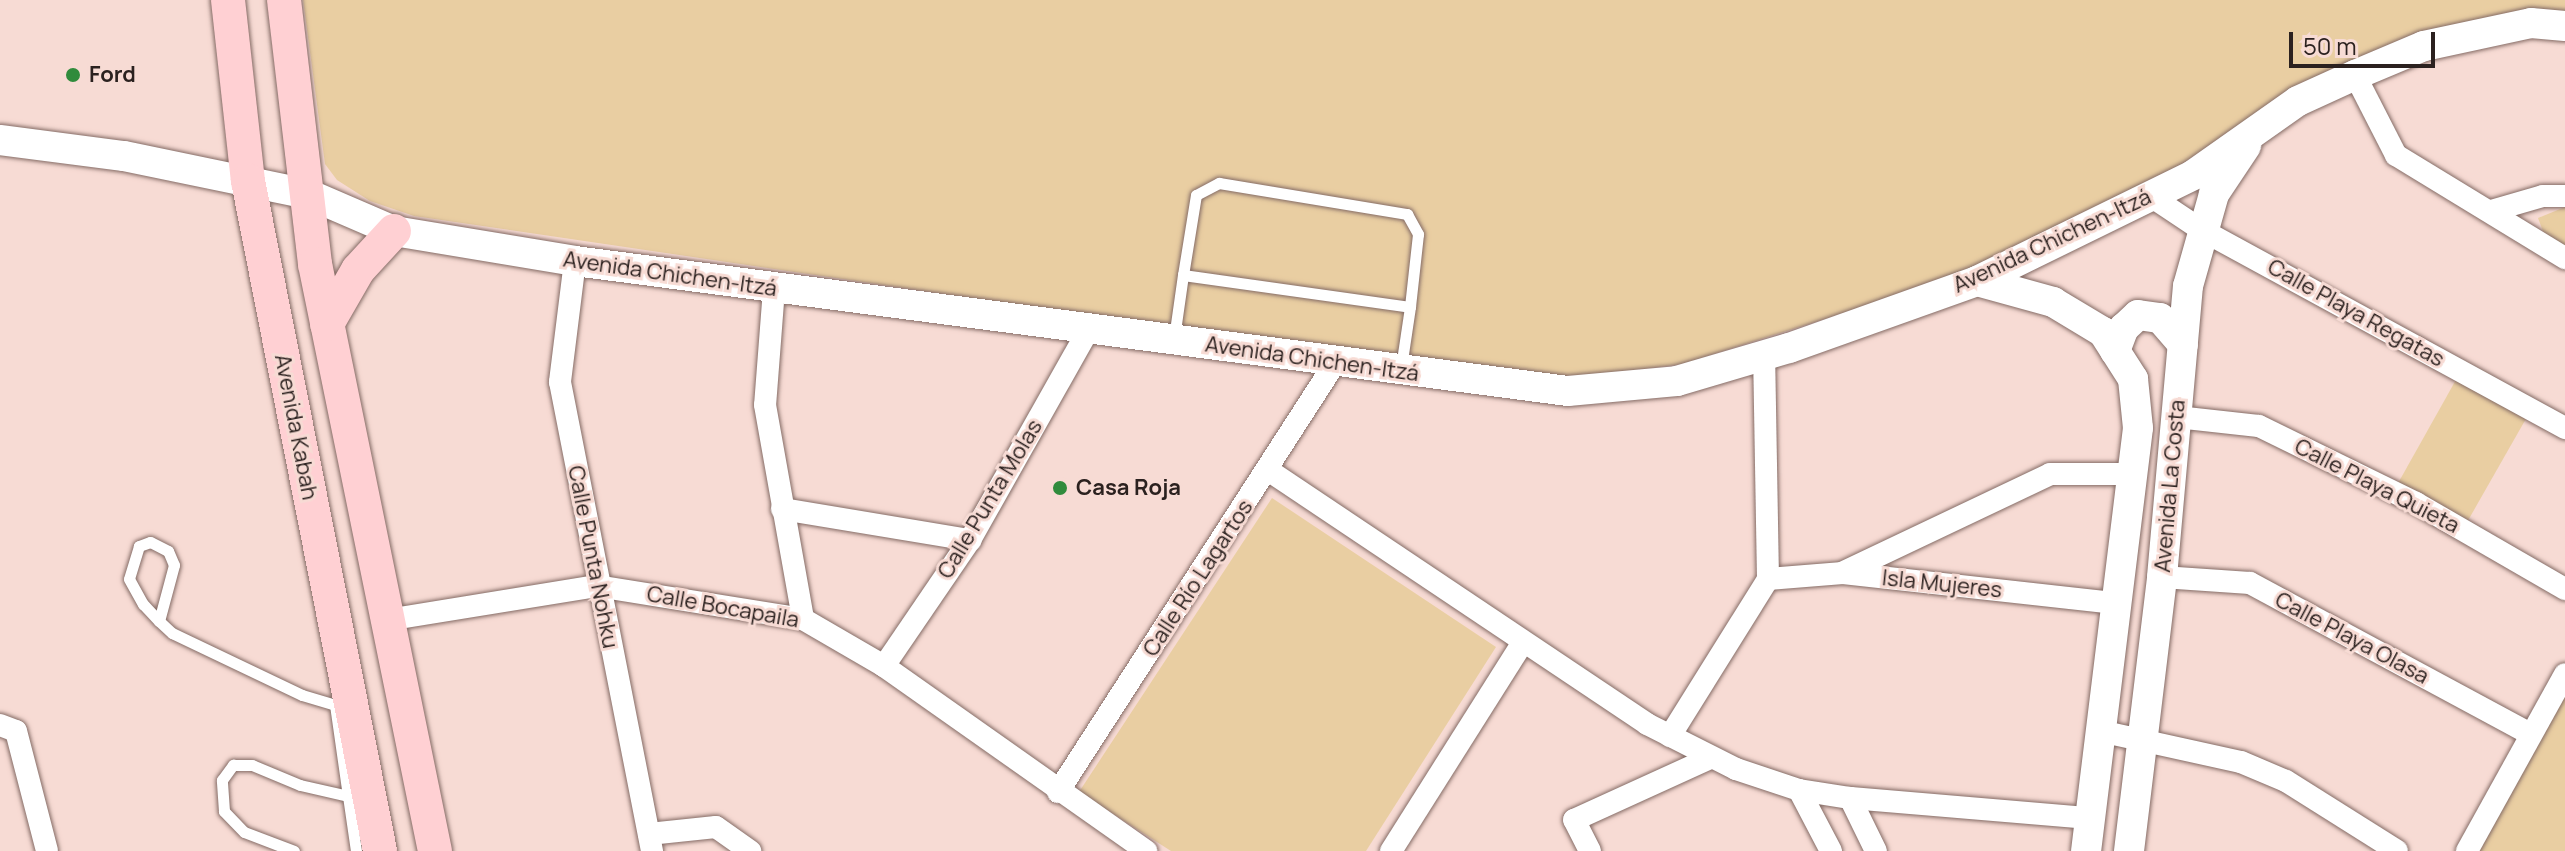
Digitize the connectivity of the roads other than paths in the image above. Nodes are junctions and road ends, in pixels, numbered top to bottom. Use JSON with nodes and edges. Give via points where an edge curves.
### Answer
{"nodes":[{"id":1,"x":228,"y":0,"type":"edge"},
{"id":2,"x":284,"y":0,"type":"edge"},
{"id":3,"x":2565,"y":26,"type":"edge"},
{"id":4,"x":2355,"y":75,"type":"junction"},
{"id":5,"x":2253,"y":135,"type":"junction"},
{"id":6,"x":0,"y":140,"type":"edge"},
{"id":7,"x":248,"y":181,"type":"junction"},
{"id":8,"x":308,"y":194,"type":"junction"},
{"id":9,"x":2149,"y":195,"type":"junction"},
{"id":10,"x":2565,"y":196,"type":"edge"},
{"id":11,"x":2491,"y":211,"type":"junction"},
{"id":12,"x":2200,"y":229,"type":"junction"},
{"id":13,"x":394,"y":231,"type":"junction"},
{"id":14,"x":2565,"y":258,"type":"edge"},
{"id":15,"x":575,"y":261,"type":"junction"},
{"id":16,"x":1183,"y":275,"type":"junction"},
{"id":17,"x":1977,"y":281,"type":"junction"},
{"id":18,"x":774,"y":289,"type":"junction"},
{"id":19,"x":1410,"y":307,"type":"junction"},
{"id":20,"x":327,"y":324,"type":"junction"},
{"id":21,"x":1089,"y":329,"type":"junction"},
{"id":22,"x":1174,"y":339,"type":"junction"},
{"id":23,"x":2183,"y":344,"type":"junction"},
{"id":24,"x":2115,"y":351,"type":"junction"},
{"id":25,"x":1764,"y":355,"type":"junction"},
{"id":26,"x":1335,"y":363,"type":"junction"},
{"id":27,"x":1401,"y":371,"type":"junction"},
{"id":28,"x":2177,"y":417,"type":"junction"},
{"id":29,"x":2565,"y":428,"type":"edge"},
{"id":30,"x":1268,"y":470,"type":"junction"},
{"id":31,"x":2133,"y":474,"type":"junction"},
{"id":32,"x":782,"y":509,"type":"junction"},
{"id":33,"x":970,"y":540,"type":"junction"},
{"id":34,"x":1843,"y":573,"type":"junction"},
{"id":35,"x":2162,"y":577,"type":"junction"},
{"id":36,"x":1768,"y":579,"type":"junction"},
{"id":37,"x":597,"y":586,"type":"junction"},
{"id":38,"x":2565,"y":589,"type":"edge"},
{"id":39,"x":2115,"y":603,"type":"junction"},
{"id":40,"x":803,"y":619,"type":"junction"},
{"id":41,"x":387,"y":620,"type":"junction"},
{"id":42,"x":159,"y":621,"type":"junction"},
{"id":43,"x":1523,"y":642,"type":"junction"},
{"id":44,"x":884,"y":666,"type":"junction"},
{"id":45,"x":2565,"y":674,"type":"edge"},
{"id":46,"x":343,"y":707,"type":"junction"},
{"id":47,"x":0,"y":725,"type":"edge"},
{"id":48,"x":2100,"y":731,"type":"junction"},
{"id":49,"x":2531,"y":734,"type":"junction"},
{"id":50,"x":1670,"y":736,"type":"junction"},
{"id":51,"x":2142,"y":736,"type":"junction"},
{"id":52,"x":1710,"y":758,"type":"junction"},
{"id":53,"x":1799,"y":790,"type":"junction"},
{"id":54,"x":1058,"y":792,"type":"junction"},
{"id":55,"x":348,"y":796,"type":"junction"},
{"id":56,"x":1850,"y":798,"type":"junction"},
{"id":57,"x":2090,"y":818,"type":"junction"},
{"id":58,"x":651,"y":843,"type":"edge"},
{"id":59,"x":47,"y":851,"type":"edge"},
{"id":60,"x":294,"y":851,"type":"edge"},
{"id":61,"x":356,"y":851,"type":"edge"},
{"id":62,"x":380,"y":851,"type":"edge"},
{"id":63,"x":435,"y":851,"type":"edge"},
{"id":64,"x":750,"y":851,"type":"edge"},
{"id":65,"x":1146,"y":851,"type":"edge"},
{"id":66,"x":1391,"y":851,"type":"edge"},
{"id":67,"x":1590,"y":851,"type":"edge"},
{"id":68,"x":1831,"y":851,"type":"edge"},
{"id":69,"x":1876,"y":851,"type":"edge"},
{"id":70,"x":2086,"y":851,"type":"edge"},
{"id":71,"x":2129,"y":851,"type":"edge"},
{"id":72,"x":2397,"y":851,"type":"edge"},
{"id":73,"x":2467,"y":851,"type":"edge"}],
"edges":[{"from":1,"to":7,"type":"main road","name":"Avenida Kabah"},
{"from":2,"to":8,"type":"main road"},
{"from":3,"to":4,"type":"main road","name":"Avenida Chichen-Itzá","via":[[2531,23],[2424,46]]},
{"from":4,"to":5,"type":"main road","name":"Avenida Chichen-Itzá","via":[[2298,101]]},
{"from":4,"to":11,"type":"street","via":[[2396,155]]},
{"from":5,"to":9,"type":"main road","name":"Avenida Chichen-Itzá","via":[[2193,175]]},
{"from":5,"to":12,"type":"main road","name":"Avenida La Costa","via":[[2214,194]]},
{"from":6,"to":7,"type":"main road","name":"Avenida Chichen-Itzá","via":[[124,156]]},
{"from":7,"to":8,"type":"main road","name":"Avenida Chichen-Itzá"},
{"from":7,"to":46,"type":"main road","name":"Avenida Kabah"},
{"from":8,"to":13,"type":"main road","name":"Avenida Chichen-Itzá"},
{"from":8,"to":20,"type":"main road"},
{"from":9,"to":12,"type":"street","name":"Calle Playa Regatas"},
{"from":9,"to":17,"type":"main road","name":"Avenida Chichen-Itzá"},
{"from":10,"to":11,"type":"street","via":[[2543,196]]},
{"from":11,"to":14,"type":"street"},
{"from":12,"to":23,"type":"main road","name":"Avenida La Costa"},
{"from":12,"to":29,"type":"street","name":"Calle Playa Regatas"},
{"from":13,"to":15,"type":"main road","name":"Avenida Chichen-Itzá"},
{"from":13,"to":20,"type":"main road","via":[[358,270]]},
{"from":15,"to":18,"type":"main road","name":"Avenida Chichen-Itzá"},
{"from":15,"to":37,"type":"street","name":"Calle Punta Nohku","via":[[560,382]]},
{"from":16,"to":19,"type":"lane"},
{"from":16,"to":19,"type":"lane","via":[[1196,195],[1219,183],[1407,214],[1418,234]]},
{"from":16,"to":22,"type":"lane"},
{"from":17,"to":24,"type":"main road","name":"Avenida La Costa","via":[[2053,302],[2103,332]]},
{"from":17,"to":25,"type":"main road","name":"Avenida Chichen-Itzá"},
{"from":18,"to":21,"type":"main road","name":"Avenida Chichen-Itzá"},
{"from":18,"to":32,"type":"street","via":[[765,405]]},
{"from":19,"to":27,"type":"lane"},
{"from":20,"to":41,"type":"main road"},
{"from":21,"to":22,"type":"main road","name":"Avenida Chichen-Itzá"},
{"from":21,"to":33,"type":"street","name":"Calle Punta Molas"},
{"from":22,"to":26,"type":"main road","name":"Avenida Chichen-Itzá"},
{"from":23,"to":24,"type":"main road","via":[[2160,318],[2138,315],[2124,328]]},
{"from":23,"to":28,"type":"main road","name":"Avenida La Costa"},
{"from":24,"to":31,"type":"main road","name":"Avenida La Costa","via":[[2133,379],[2138,428]]},
{"from":25,"to":27,"type":"main road","name":"Avenida Chichen-Itzá","via":[[1677,381],[1568,391]]},
{"from":25,"to":36,"type":"street"},
{"from":26,"to":27,"type":"main road","name":"Avenida Chichen-Itzá"},
{"from":26,"to":30,"type":"street","name":"Calle Río Lagartos"},
{"from":28,"to":35,"type":"main road","name":"Avenida La Costa"},
{"from":28,"to":38,"type":"street","name":"Calle Playa Quieta","via":[[2259,426],[2416,503]]},
{"from":30,"to":43,"type":"street"},
{"from":30,"to":54,"type":"street","name":"Calle Río Lagartos"},
{"from":31,"to":34,"type":"street","via":[[2050,474]]},
{"from":31,"to":39,"type":"main road","name":"Avenida La Costa"},
{"from":32,"to":33,"type":"street"},
{"from":32,"to":40,"type":"street"},
{"from":33,"to":44,"type":"street","name":"Calle Punta Molas"},
{"from":34,"to":36,"type":"street","name":"Isla Mujeres"},
{"from":34,"to":39,"type":"street","name":"Isla Mujeres"},
{"from":35,"to":49,"type":"street","name":"Calle Playa Olasa","via":[[2250,583]]},
{"from":35,"to":51,"type":"main road","name":"Avenida La Costa"},
{"from":36,"to":50,"type":"street"},
{"from":37,"to":40,"type":"street","name":"Calle Bocapaila"},
{"from":37,"to":41,"type":"street","name":"Calle Bocapaila"},
{"from":37,"to":58,"type":"street","name":"Calle Punta Nohku"},
{"from":39,"to":48,"type":"main road","name":"Avenida La Costa"},
{"from":40,"to":44,"type":"street","name":"Calle Bocapaila"},
{"from":41,"to":63,"type":"main road"},
{"from":42,"to":42,"type":"lane","via":[[129,579],[139,546],[150,542],[168,551],[174,565]]},
{"from":42,"to":46,"type":"lane","via":[[172,633]]},
{"from":43,"to":50,"type":"street"},
{"from":43,"to":66,"type":"street"},
{"from":44,"to":54,"type":"street","name":"Calle Bocapaila"},
{"from":45,"to":49,"type":"street"},
{"from":46,"to":55,"type":"lane"},
{"from":46,"to":62,"type":"main road","name":"Avenida Kabah"},
{"from":47,"to":59,"type":"street","via":[[16,731]]},
{"from":48,"to":51,"type":"street"},
{"from":48,"to":57,"type":"main road","name":"Avenida La Costa"},
{"from":49,"to":73,"type":"street"},
{"from":50,"to":52,"type":"street"},
{"from":51,"to":71,"type":"main road","name":"Avenida La Costa"},
{"from":51,"to":72,"type":"street","via":[[2241,762],[2286,781]]},
{"from":52,"to":53,"type":"street"},
{"from":52,"to":67,"type":"street","via":[[1574,820]]},
{"from":53,"to":56,"type":"street"},
{"from":53,"to":68,"type":"street"},
{"from":54,"to":65,"type":"street","name":"Calle Bocapaila"},
{"from":55,"to":60,"type":"lane","via":[[300,785],[252,765],[233,765],[222,780],[224,811],[244,832]]},
{"from":55,"to":61,"type":"lane"},
{"from":56,"to":57,"type":"street"},
{"from":56,"to":69,"type":"street"},
{"from":57,"to":70,"type":"main road","name":"Avenida La Costa"},
{"from":58,"to":64,"type":"street","via":[[716,827]]}]}
